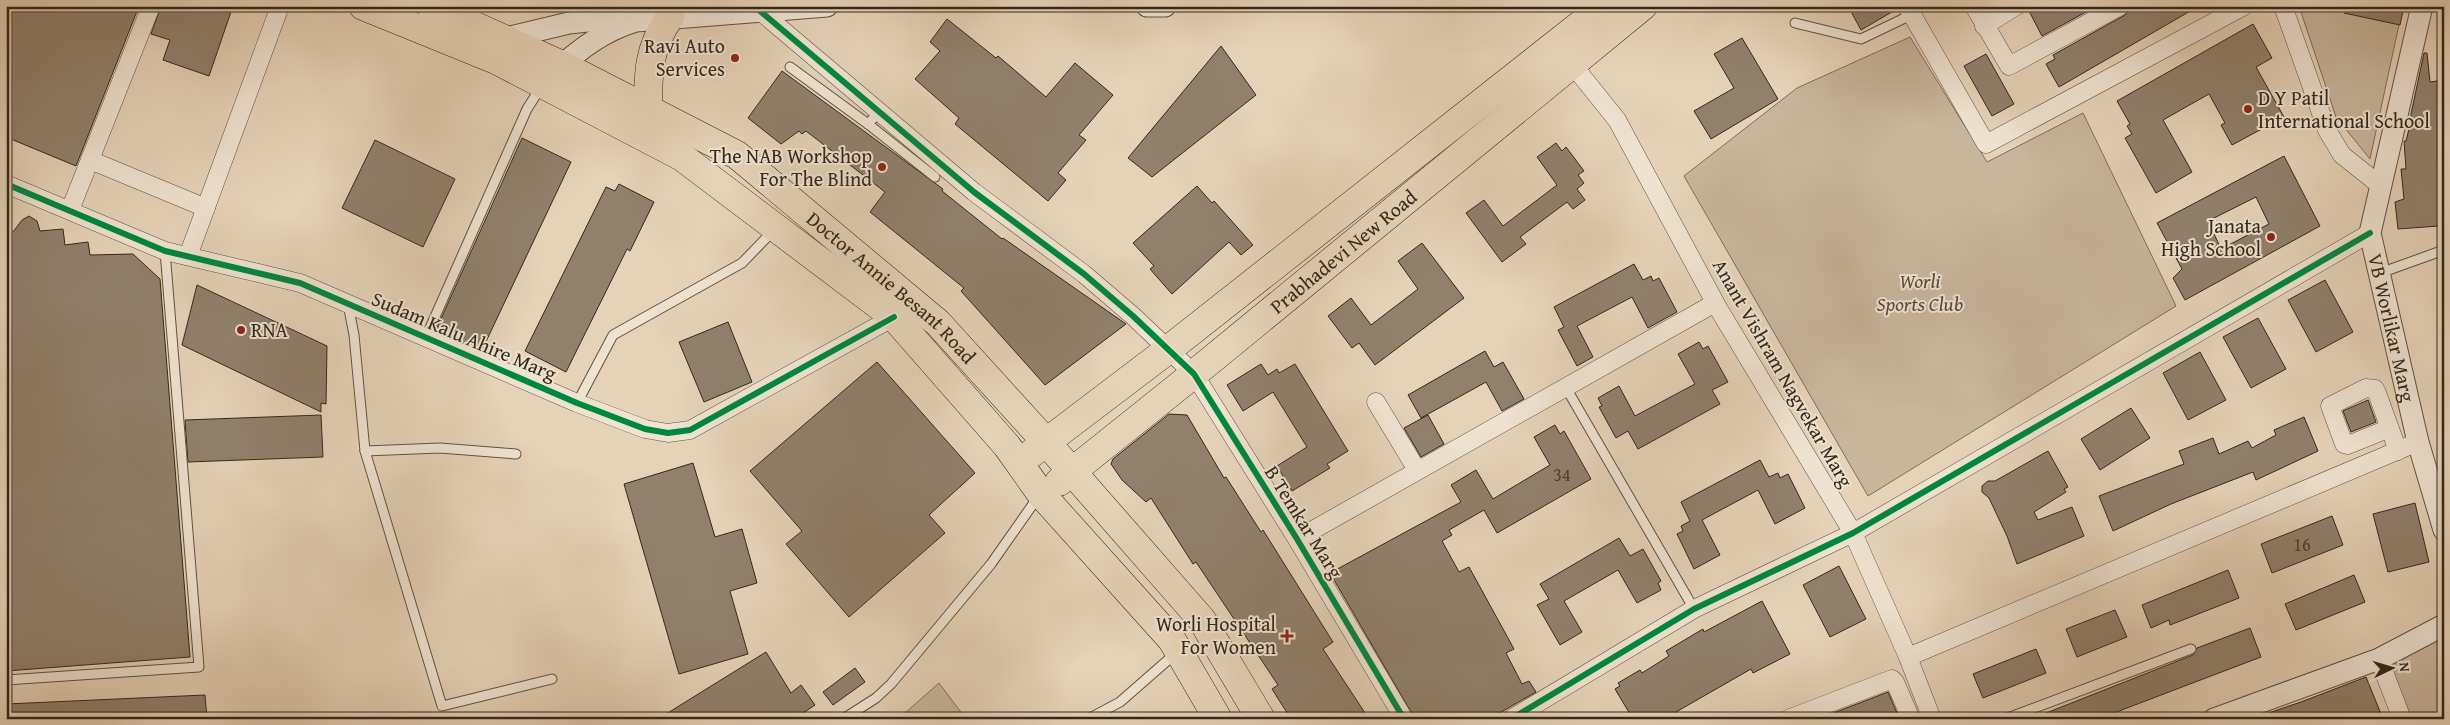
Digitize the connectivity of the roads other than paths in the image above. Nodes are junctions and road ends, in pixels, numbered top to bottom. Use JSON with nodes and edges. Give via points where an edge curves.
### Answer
{"nodes":[{"id":1,"x":151,"y":6,"type":"edge"},
{"id":2,"x":280,"y":6,"type":"edge"},
{"id":3,"x":363,"y":6,"type":"edge"},
{"id":4,"x":431,"y":6,"type":"edge"},
{"id":5,"x":827,"y":6,"type":"edge"},
{"id":6,"x":1147,"y":6,"type":"edge"},
{"id":7,"x":1165,"y":6,"type":"edge"},
{"id":8,"x":1604,"y":6,"type":"edge"},
{"id":9,"x":1643,"y":6,"type":"edge"},
{"id":10,"x":1974,"y":6,"type":"edge"},
{"id":11,"x":2016,"y":6,"type":"edge"},
{"id":12,"x":2120,"y":6,"type":"edge"},
{"id":13,"x":2244,"y":6,"type":"edge"},
{"id":14,"x":2283,"y":6,"type":"edge"},
{"id":15,"x":2422,"y":6,"type":"edge"},
{"id":16,"x":804,"y":7,"type":"edge"},
{"id":17,"x":750,"y":10,"type":"edge"},
{"id":18,"x":1909,"y":10,"type":"edge"},
{"id":19,"x":670,"y":17,"type":"junction"},
{"id":20,"x":628,"y":23,"type":"junction"},
{"id":21,"x":1794,"y":23,"type":"dead end"},
{"id":22,"x":1984,"y":26,"type":"junction"},
{"id":23,"x":506,"y":38,"type":"junction"},
{"id":24,"x":1572,"y":64,"type":"junction"},
{"id":25,"x":790,"y":67,"type":"dead end"},
{"id":26,"x":553,"y":74,"type":"junction"},
{"id":27,"x":648,"y":110,"type":"junction"},
{"id":28,"x":874,"y":118,"type":"junction"},
{"id":29,"x":90,"y":160,"type":"junction"},
{"id":30,"x":935,"y":177,"type":"dead end"},
{"id":31,"x":6,"y":184,"type":"edge"},
{"id":32,"x":2381,"y":186,"type":"junction"},
{"id":33,"x":206,"y":208,"type":"junction"},
{"id":34,"x":70,"y":210,"type":"junction"},
{"id":35,"x":777,"y":227,"type":"junction"},
{"id":36,"x":2370,"y":233,"type":"junction"},
{"id":37,"x":165,"y":250,"type":"junction"},
{"id":38,"x":2444,"y":250,"type":"edge"},
{"id":39,"x":188,"y":256,"type":"junction"},
{"id":40,"x":2379,"y":274,"type":"junction"},
{"id":41,"x":1715,"y":303,"type":"junction"},
{"id":42,"x":348,"y":304,"type":"junction"},
{"id":43,"x":894,"y":317,"type":"junction"},
{"id":44,"x":426,"y":337,"type":"junction"},
{"id":45,"x":1169,"y":349,"type":"junction"},
{"id":46,"x":1194,"y":374,"type":"junction"},
{"id":47,"x":1566,"y":386,"type":"junction"},
{"id":48,"x":1376,"y":402,"type":"dead end"},
{"id":49,"x":577,"y":403,"type":"junction"},
{"id":50,"x":2390,"y":428,"type":"dead end"},
{"id":51,"x":2418,"y":442,"type":"junction"},
{"id":52,"x":1047,"y":443,"type":"junction"},
{"id":53,"x":365,"y":451,"type":"junction"},
{"id":54,"x":2398,"y":451,"type":"junction"},
{"id":55,"x":516,"y":454,"type":"dead end"},
{"id":56,"x":1019,"y":462,"type":"junction"},
{"id":57,"x":1417,"y":470,"type":"junction"},
{"id":58,"x":1072,"y":472,"type":"junction"},
{"id":59,"x":1041,"y":494,"type":"junction"},
{"id":60,"x":2444,"y":530,"type":"edge"},
{"id":61,"x":1853,"y":533,"type":"junction"},
{"id":62,"x":1297,"y":539,"type":"junction"},
{"id":63,"x":1694,"y":609,"type":"junction"},
{"id":64,"x":2444,"y":625,"type":"edge"},
{"id":65,"x":2192,"y":649,"type":"dead end"},
{"id":66,"x":1178,"y":651,"type":"junction"},
{"id":67,"x":1908,"y":657,"type":"junction"},
{"id":68,"x":2379,"y":659,"type":"junction"},
{"id":69,"x":552,"y":679,"type":"dead end"},
{"id":70,"x":6,"y":680,"type":"edge"},
{"id":71,"x":1811,"y":715,"type":"edge"},
{"id":72,"x":1930,"y":718,"type":"edge"},
{"id":73,"x":844,"y":719,"type":"edge"},
{"id":74,"x":1088,"y":719,"type":"edge"},
{"id":75,"x":1218,"y":719,"type":"edge"},
{"id":76,"x":1261,"y":719,"type":"edge"},
{"id":77,"x":1404,"y":719,"type":"edge"},
{"id":78,"x":1511,"y":719,"type":"edge"},
{"id":79,"x":1788,"y":719,"type":"edge"},
{"id":80,"x":1912,"y":719,"type":"edge"},
{"id":81,"x":2005,"y":719,"type":"edge"},
{"id":82,"x":2214,"y":719,"type":"edge"},
{"id":83,"x":2402,"y":719,"type":"edge"}],
"edges":[{"from":1,"to":29,"type":"street"},
{"from":2,"to":33,"type":"street"},
{"from":3,"to":26,"type":"main road","via":[[496,60]]},
{"from":4,"to":23,"type":"main road"},
{"from":5,"to":16,"type":"street"},
{"from":6,"to":7,"type":"street"},
{"from":8,"to":45,"type":"main road","name":"Prabhadevi New Road"},
{"from":9,"to":24,"type":"main road","name":"Prabhadevi New Road"},
{"from":10,"to":22,"type":"street"},
{"from":11,"to":22,"type":"street"},
{"from":12,"to":22,"type":"street","via":[[2009,66]]},
{"from":13,"to":18,"type":"street","via":[[1986,144]]},
{"from":14,"to":32,"type":"street","via":[[2327,130],[2342,155]]},
{"from":15,"to":32,"type":"street","name":"VB Worlikar Marg"},
{"from":16,"to":17,"type":"street"},
{"from":17,"to":19,"type":"street"},
{"from":17,"to":28,"type":"street","name":"B Temkar Marg"},
{"from":18,"to":21,"type":"lane","via":[[1862,40]]},
{"from":19,"to":20,"type":"street"},
{"from":19,"to":27,"type":"main road","via":[[659,32],[651,53]]},
{"from":20,"to":23,"type":"street","via":[[606,19],[587,21]]},
{"from":20,"to":26,"type":"street","via":[[609,32]]},
{"from":23,"to":26,"type":"main road"},
{"from":24,"to":41,"type":"street","name":"Anant Vishram Nagvekar Marg","via":[[1617,120]]},
{"from":24,"to":46,"type":"main road","name":"Prabhadevi New Road"},
{"from":25,"to":28,"type":"lane"},
{"from":26,"to":27,"type":"main road","name":"Doctor Annie Besant Road"},
{"from":26,"to":35,"type":"main road","name":"Doctor Annie Besant Road","via":[[682,156]]},
{"from":26,"to":44,"type":"lane","via":[[527,109]]},
{"from":27,"to":52,"type":"main road","name":"Doctor Annie Besant Road","via":[[737,155],[848,247],[938,324]]},
{"from":28,"to":30,"type":"lane"},
{"from":28,"to":45,"type":"street","name":"B Temkar Marg","via":[[1084,274]]},
{"from":29,"to":33,"type":"street"},
{"from":29,"to":34,"type":"street"},
{"from":31,"to":34,"type":"street","name":"Sudam Kalu Ahire Marg"},
{"from":32,"to":36,"type":"street","name":"VB Worlikar Marg"},
{"from":33,"to":39,"type":"street"},
{"from":34,"to":37,"type":"street","name":"Sudam Kalu Ahire Marg"},
{"from":35,"to":43,"type":"main road","name":"Doctor Annie Besant Road"},
{"from":35,"to":49,"type":"lane","via":[[742,263],[613,335]]},
{"from":36,"to":40,"type":"street","name":"VB Worlikar Marg"},
{"from":36,"to":61,"type":"street"},
{"from":37,"to":39,"type":"street","name":"Sudam Kalu Ahire Marg"},
{"from":37,"to":70,"type":"lane","via":[[199,667]]},
{"from":38,"to":40,"type":"lane"},
{"from":39,"to":42,"type":"street","name":"Sudam Kalu Ahire Marg","via":[[300,283]]},
{"from":40,"to":51,"type":"street","name":"VB Worlikar Marg"},
{"from":41,"to":47,"type":"street"},
{"from":41,"to":61,"type":"street","name":"Anant Vishram Nagvekar Marg"},
{"from":42,"to":44,"type":"street","name":"Sudam Kalu Ahire Marg"},
{"from":42,"to":53,"type":"lane"},
{"from":43,"to":49,"type":"street","name":"Sudam Kalu Ahire Marg","via":[[690,430],[668,433],[646,429]]},
{"from":43,"to":56,"type":"main road","name":"Doctor Annie Besant Road"},
{"from":44,"to":49,"type":"street","name":"Sudam Kalu Ahire Marg"},
{"from":45,"to":46,"type":"street","name":"B Temkar Marg"},
{"from":45,"to":52,"type":"main road","name":"Prabhadevi New Road"},
{"from":46,"to":58,"type":"main road","name":"Prabhadevi New Road"},
{"from":46,"to":62,"type":"street","name":"B Temkar Marg"},
{"from":47,"to":57,"type":"street"},
{"from":47,"to":63,"type":"lane"},
{"from":48,"to":57,"type":"street"},
{"from":50,"to":54,"type":"street"},
{"from":51,"to":54,"type":"street"},
{"from":51,"to":60,"type":"street","name":"VB Worlikar Marg"},
{"from":52,"to":56,"type":"main road","name":"Prabhadevi New Road"},
{"from":52,"to":58,"type":"main road","name":"Doctor Annie Besant Road"},
{"from":53,"to":55,"type":"lane","via":[[440,448]]},
{"from":53,"to":69,"type":"lane","via":[[442,706]]},
{"from":54,"to":67,"type":"street"},
{"from":56,"to":59,"type":"main road","name":"Doctor Annie Besant Road"},
{"from":57,"to":62,"type":"street"},
{"from":58,"to":59,"type":"main road","name":"Prabhadevi New Road"},
{"from":58,"to":76,"type":"main road","name":"Doctor Annie Besant Road","via":[[1202,620]]},
{"from":59,"to":66,"type":"main road","name":"Doctor Annie Besant Road"},
{"from":59,"to":73,"type":"lane","via":[[991,564],[891,684]]},
{"from":61,"to":63,"type":"street"},
{"from":61,"to":67,"type":"street","name":"Anant Vishram Nagvekar Marg"},
{"from":62,"to":77,"type":"street","name":"B Temkar Marg"},
{"from":63,"to":78,"type":"street"},
{"from":64,"to":68,"type":"street"},
{"from":65,"to":81,"type":"lane"},
{"from":66,"to":74,"type":"lane","via":[[1120,702]]},
{"from":66,"to":75,"type":"main road","name":"Doctor Annie Besant Road"},
{"from":67,"to":72,"type":"street","name":"Anant Vishram Nagvekar Marg"},
{"from":68,"to":82,"type":"street"},
{"from":68,"to":83,"type":"street"},
{"from":71,"to":79,"type":"street"},
{"from":71,"to":80,"type":"street","via":[[1892,679]]}]}
